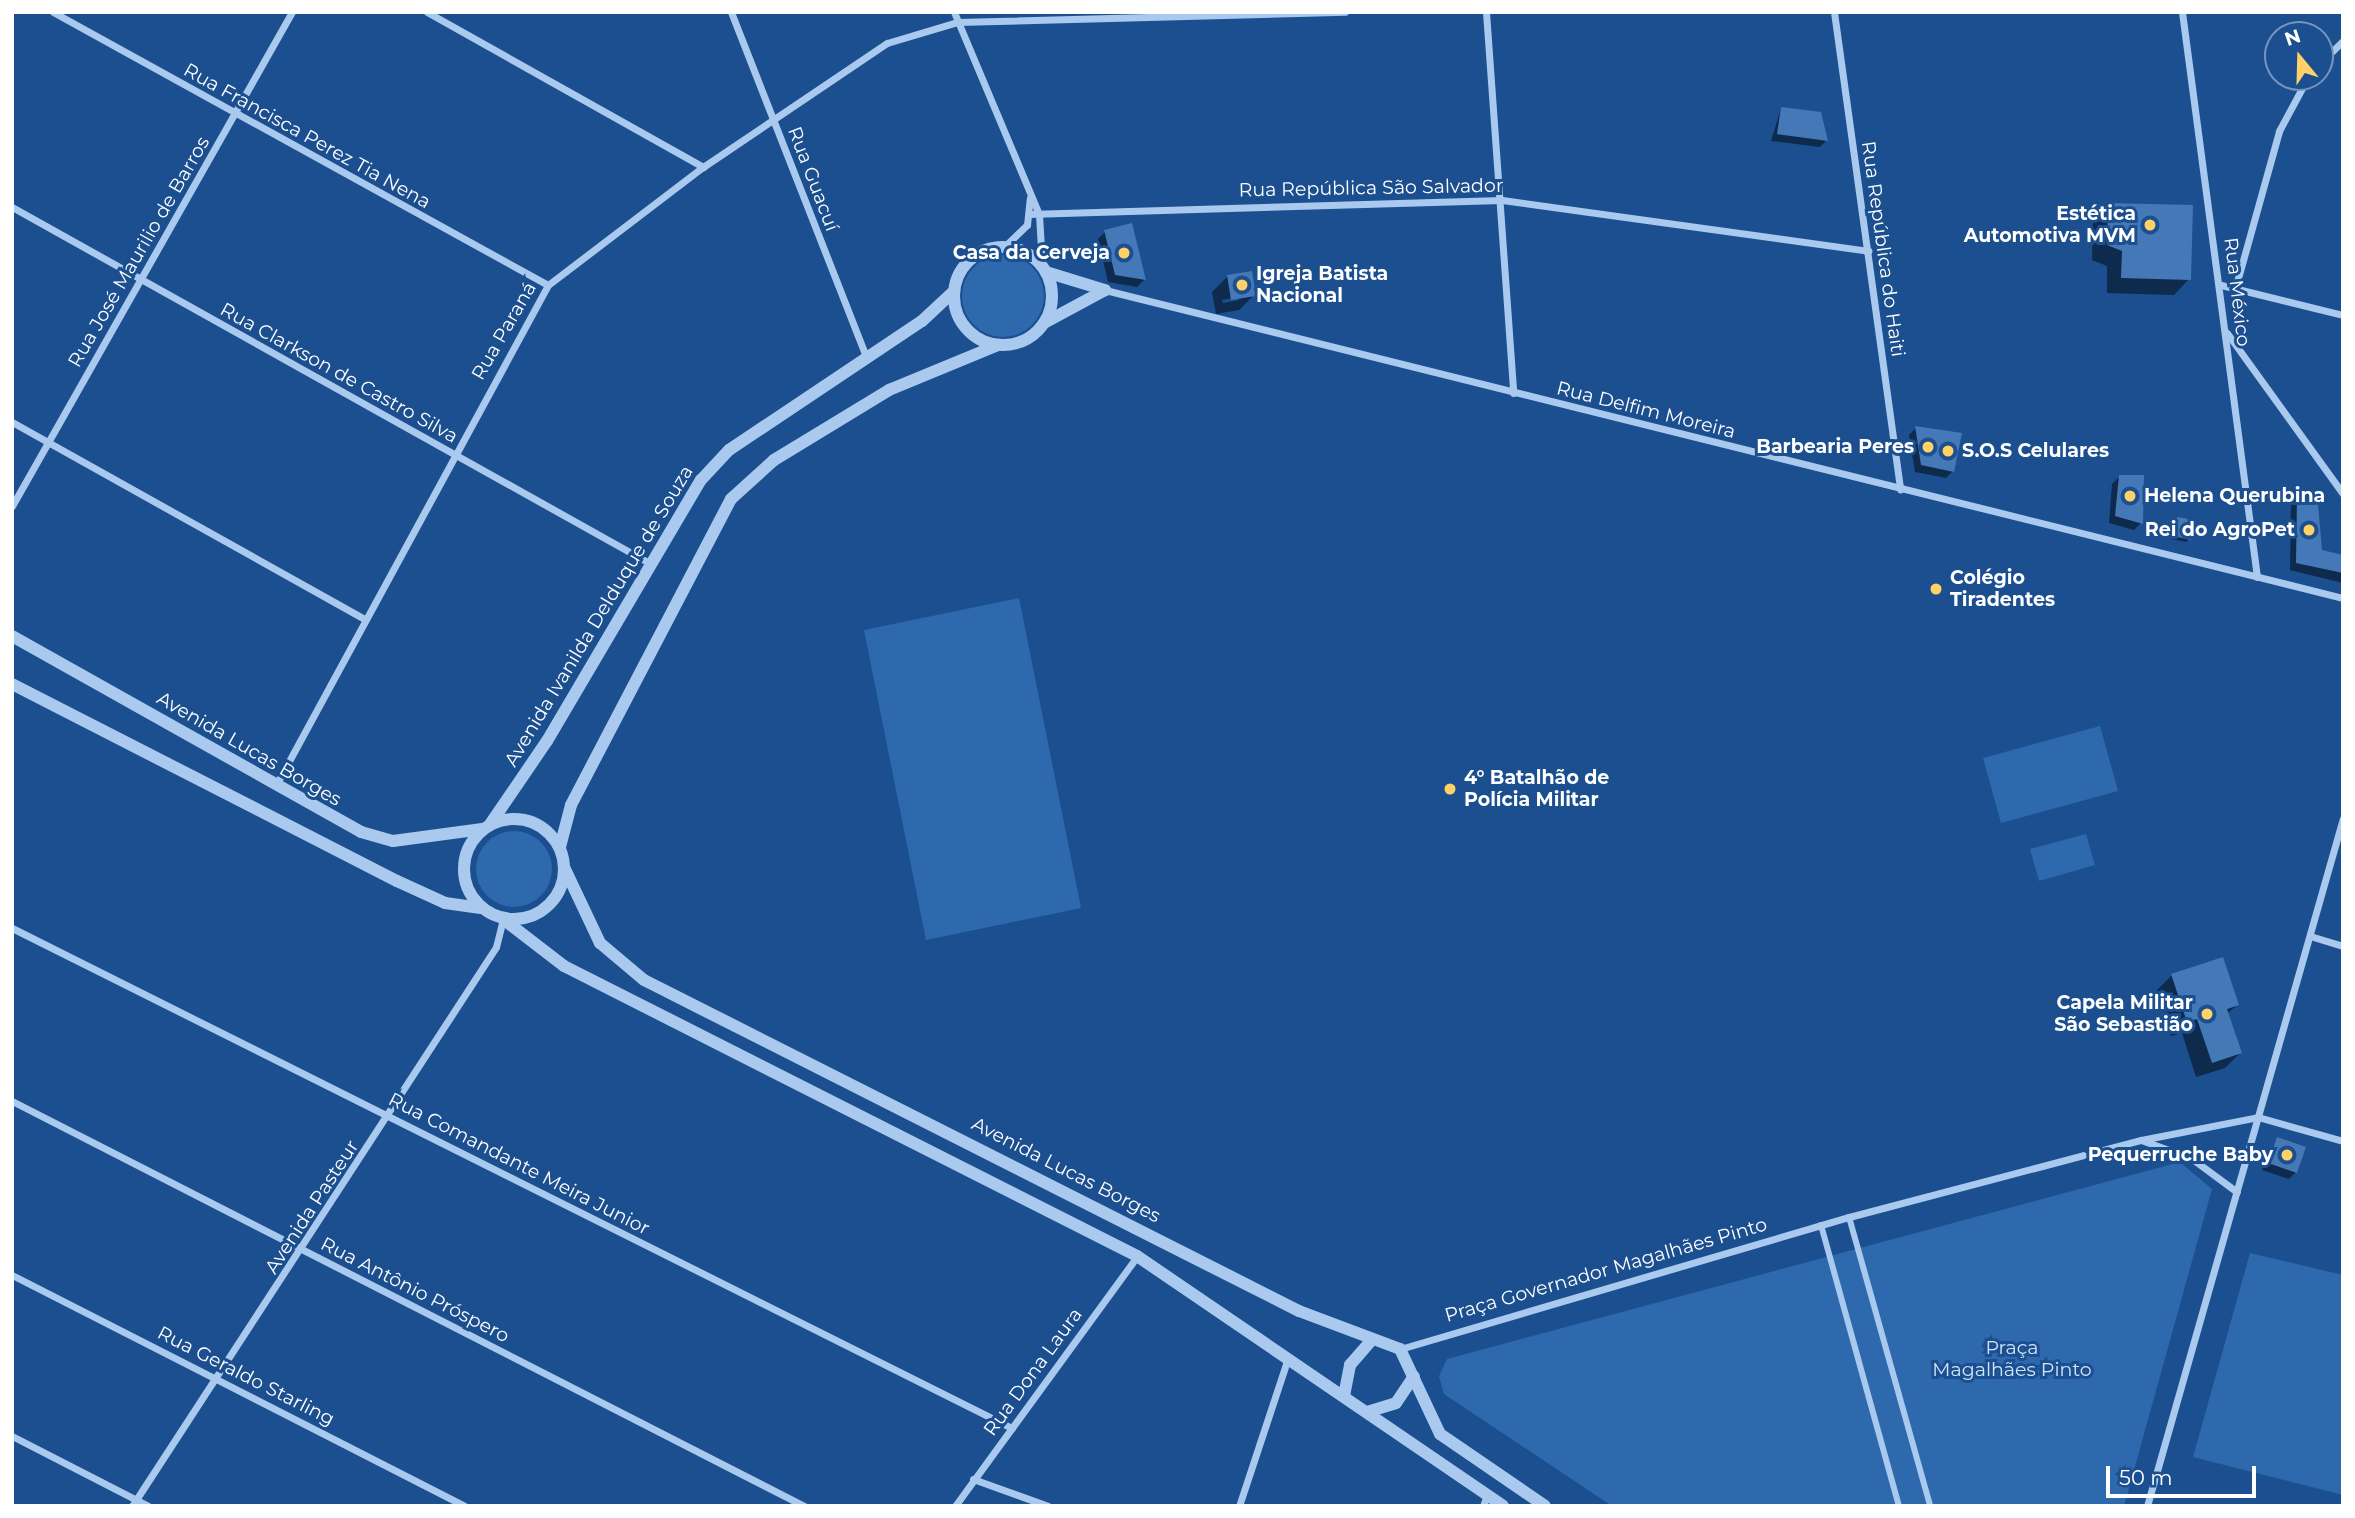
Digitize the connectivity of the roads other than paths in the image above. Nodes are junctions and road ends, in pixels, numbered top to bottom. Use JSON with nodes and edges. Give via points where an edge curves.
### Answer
{"nodes":[{"id":1,"x":53,"y":12,"type":"edge"},
{"id":2,"x":292,"y":12,"type":"edge"},
{"id":3,"x":427,"y":12,"type":"edge"},
{"id":4,"x":731,"y":12,"type":"edge"},
{"id":5,"x":954,"y":12,"type":"edge"},
{"id":6,"x":1345,"y":12,"type":"edge"},
{"id":7,"x":1486,"y":12,"type":"edge"},
{"id":8,"x":1834,"y":12,"type":"edge"},
{"id":9,"x":2182,"y":12,"type":"edge"},
{"id":10,"x":1298,"y":13,"type":"edge"},
{"id":11,"x":1115,"y":15,"type":"edge"},
{"id":12,"x":957,"y":22,"type":"junction"},
{"id":13,"x":2300,"y":91,"type":"edge"},
{"id":14,"x":234,"y":116,"type":"junction"},
{"id":15,"x":775,"y":124,"type":"junction"},
{"id":16,"x":703,"y":167,"type":"junction"},
{"id":17,"x":1030,"y":197,"type":"junction"},
{"id":18,"x":1502,"y":200,"type":"junction"},
{"id":19,"x":12,"y":207,"type":"edge"},
{"id":20,"x":1029,"y":214,"type":"junction"},
{"id":21,"x":1039,"y":214,"type":"junction"},
{"id":22,"x":1004,"y":247,"type":"junction"},
{"id":23,"x":1868,"y":251,"type":"junction"},
{"id":24,"x":1044,"y":269,"type":"junction"},
{"id":25,"x":142,"y":280,"type":"junction"},
{"id":26,"x":548,"y":285,"type":"junction"},
{"id":27,"x":2221,"y":285,"type":"junction"},
{"id":28,"x":2235,"y":289,"type":"junction"},
{"id":29,"x":1105,"y":290,"type":"junction"},
{"id":30,"x":953,"y":292,"type":"junction"},
{"id":31,"x":2343,"y":315,"type":"edge"},
{"id":32,"x":1044,"y":323,"type":"junction"},
{"id":33,"x":2227,"y":332,"type":"junction"},
{"id":34,"x":998,"y":345,"type":"junction"},
{"id":35,"x":866,"y":357,"type":"junction"},
{"id":36,"x":1513,"y":393,"type":"junction"},
{"id":37,"x":12,"y":422,"type":"edge"},
{"id":38,"x":48,"y":442,"type":"junction"},
{"id":39,"x":453,"y":455,"type":"junction"},
{"id":40,"x":1900,"y":489,"type":"junction"},
{"id":41,"x":2343,"y":494,"type":"edge"},
{"id":42,"x":12,"y":506,"type":"edge"},
{"id":43,"x":650,"y":564,"type":"junction"},
{"id":44,"x":2257,"y":577,"type":"junction"},
{"id":45,"x":2343,"y":598,"type":"edge"},
{"id":46,"x":362,"y":618,"type":"junction"},
{"id":47,"x":12,"y":636,"type":"edge"},
{"id":48,"x":12,"y":684,"type":"edge"},
{"id":49,"x":275,"y":787,"type":"junction"},
{"id":50,"x":2343,"y":818,"type":"edge"},
{"id":51,"x":487,"y":826,"type":"junction"},
{"id":52,"x":560,"y":847,"type":"junction"},
{"id":53,"x":565,"y":869,"type":"junction"},
{"id":54,"x":481,"y":908,"type":"junction"},
{"id":55,"x":503,"y":919,"type":"junction"},
{"id":56,"x":12,"y":928,"type":"edge"},
{"id":57,"x":2310,"y":936,"type":"junction"},
{"id":58,"x":2343,"y":946,"type":"edge"},
{"id":59,"x":12,"y":1101,"type":"edge"},
{"id":60,"x":389,"y":1116,"type":"junction"},
{"id":61,"x":2258,"y":1117,"type":"junction"},
{"id":62,"x":2141,"y":1140,"type":"junction"},
{"id":63,"x":2343,"y":1142,"type":"edge"},
{"id":64,"x":2237,"y":1192,"type":"junction"},
{"id":65,"x":1849,"y":1217,"type":"junction"},
{"id":66,"x":1821,"y":1225,"type":"junction"},
{"id":67,"x":303,"y":1251,"type":"junction"},
{"id":68,"x":1137,"y":1256,"type":"junction"},
{"id":69,"x":12,"y":1275,"type":"edge"},
{"id":70,"x":1370,"y":1342,"type":"junction"},
{"id":71,"x":1400,"y":1349,"type":"junction"},
{"id":72,"x":1289,"y":1358,"type":"junction"},
{"id":73,"x":1414,"y":1376,"type":"junction"},
{"id":74,"x":218,"y":1378,"type":"junction"},
{"id":75,"x":1344,"y":1396,"type":"junction"},
{"id":76,"x":1367,"y":1412,"type":"junction"},
{"id":77,"x":1012,"y":1428,"type":"junction"},
{"id":78,"x":12,"y":1436,"type":"edge"},
{"id":79,"x":973,"y":1479,"type":"junction"},
{"id":80,"x":1485,"y":1500,"type":"edge"},
{"id":81,"x":134,"y":1503,"type":"edge"},
{"id":82,"x":148,"y":1506,"type":"edge"},
{"id":83,"x":466,"y":1506,"type":"edge"},
{"id":84,"x":804,"y":1506,"type":"edge"},
{"id":85,"x":955,"y":1506,"type":"edge"},
{"id":86,"x":1048,"y":1506,"type":"edge"},
{"id":87,"x":1239,"y":1506,"type":"edge"},
{"id":88,"x":1503,"y":1506,"type":"edge"},
{"id":89,"x":1545,"y":1506,"type":"edge"},
{"id":90,"x":1899,"y":1506,"type":"edge"},
{"id":91,"x":1930,"y":1506,"type":"edge"},
{"id":92,"x":2147,"y":1506,"type":"edge"}],
"edges":[{"from":1,"to":14,"type":"street","name":"Rua Francisca Perez Tia Nena"},
{"from":2,"to":14,"type":"street","name":"Rua José Maurilio de Barros"},
{"from":3,"to":16,"type":"street"},
{"from":4,"to":15,"type":"street","name":"Rua Guacuí"},
{"from":5,"to":12,"type":"street"},
{"from":6,"to":10,"type":"street","name":"Rua Paraná"},
{"from":7,"to":18,"type":"street"},
{"from":8,"to":23,"type":"street","name":"Rua República do Haiti"},
{"from":9,"to":27,"type":"street","name":"Rua México"},
{"from":10,"to":11,"type":"street","name":"Rua Paraná"},
{"from":11,"to":12,"type":"street","name":"Rua Paraná"},
{"from":12,"to":15,"type":"street","name":"Rua Paraná","via":[[887,43]]},
{"from":12,"to":17,"type":"street"},
{"from":13,"to":28,"type":"street","via":[[2279,131]]},
{"from":14,"to":25,"type":"street","name":"Rua José Maurilio de Barros"},
{"from":14,"to":26,"type":"street","name":"Rua Francisca Perez Tia Nena"},
{"from":15,"to":16,"type":"street","name":"Rua Paraná"},
{"from":15,"to":35,"type":"street","name":"Rua Guacuí"},
{"from":16,"to":26,"type":"street","name":"Rua Paraná"},
{"from":17,"to":20,"type":"street"},
{"from":17,"to":21,"type":"street"},
{"from":18,"to":21,"type":"street","name":"Rua República São Salvador"},
{"from":18,"to":23,"type":"street","name":"Rua República São Salvador"},
{"from":18,"to":36,"type":"street"},
{"from":19,"to":25,"type":"street","name":"Rua Clarkson de Castro Silva"},
{"from":20,"to":21,"type":"street","name":"Rua República São Salvador"},
{"from":20,"to":22,"type":"street","via":[[1021,234]]},
{"from":21,"to":24,"type":"street"},
{"from":22,"to":24,"type":"street"},
{"from":22,"to":30,"type":"street","via":[[975,255]]},
{"from":23,"to":40,"type":"street","name":"Rua República do Haiti"},
{"from":24,"to":29,"type":"street"},
{"from":24,"to":32,"type":"street","via":[[1052,298]]},
{"from":25,"to":38,"type":"street","name":"Rua José Maurilio de Barros"},
{"from":25,"to":39,"type":"street","name":"Rua Clarkson de Castro Silva"},
{"from":26,"to":39,"type":"street","name":"Rua Paraná"},
{"from":27,"to":28,"type":"street"},
{"from":27,"to":33,"type":"street","name":"Rua México"},
{"from":28,"to":31,"type":"street"},
{"from":29,"to":32,"type":"street"},
{"from":29,"to":36,"type":"street","name":"Rua Delfim Moreira"},
{"from":30,"to":34,"type":"street","via":[[960,321]]},
{"from":30,"to":35,"type":"street","name":"Avenida Ivanilda Delduque de Souza"},
{"from":32,"to":34,"type":"street","via":[[1024,340]]},
{"from":33,"to":41,"type":"street"},
{"from":33,"to":44,"type":"street","name":"Rua México"},
{"from":34,"to":52,"type":"street","via":[[889,390],[774,460],[731,499],[571,805]]},
{"from":35,"to":43,"type":"street","name":"Avenida Ivanilda Delduque de Souza","via":[[729,450],[701,480]]},
{"from":36,"to":40,"type":"street","name":"Rua Delfim Moreira"},
{"from":37,"to":38,"type":"street"},
{"from":38,"to":42,"type":"street","name":"Rua José Maurilio de Barros"},
{"from":38,"to":46,"type":"street"},
{"from":39,"to":43,"type":"street","name":"Rua Clarkson de Castro Silva"},
{"from":39,"to":46,"type":"street","name":"Rua Paraná"},
{"from":40,"to":44,"type":"street","name":"Rua Delfim Moreira"},
{"from":43,"to":51,"type":"street","name":"Avenida Ivanilda Delduque de Souza"},
{"from":44,"to":45,"type":"street","name":"Rua Delfim Moreira"},
{"from":46,"to":49,"type":"street","name":"Rua Paraná"},
{"from":47,"to":49,"type":"street","name":"Avenida Lucas Borges"},
{"from":48,"to":54,"type":"street","via":[[397,881],[445,902]]},
{"from":49,"to":51,"type":"street","name":"Avenida Lucas Borges","via":[[361,832],[393,841]]},
{"from":50,"to":57,"type":"street"},
{"from":51,"to":52,"type":"street","via":[[531,821]]},
{"from":51,"to":54,"type":"street","via":[[463,859],[466,886]]},
{"from":52,"to":53,"type":"street"},
{"from":53,"to":55,"type":"street","via":[[553,901],[534,916]]},
{"from":53,"to":70,"type":"street","name":"Avenida Lucas Borges","via":[[600,943],[644,980]]},
{"from":54,"to":55,"type":"street"},
{"from":55,"to":60,"type":"street","name":"Avenida Pasteur","via":[[496,947]]},
{"from":55,"to":68,"type":"street","via":[[564,966]]},
{"from":56,"to":60,"type":"street","name":"Rua Comandante Meira Junior"},
{"from":57,"to":58,"type":"street"},
{"from":57,"to":61,"type":"street"},
{"from":59,"to":67,"type":"street","name":"Rua Antônio Próspero"},
{"from":60,"to":67,"type":"street","name":"Avenida Pasteur"},
{"from":60,"to":77,"type":"street","name":"Rua Comandante Meira Junior"},
{"from":61,"to":62,"type":"street","name":"Praça Governador Magalhães Pinto"},
{"from":61,"to":63,"type":"street"},
{"from":61,"to":64,"type":"street"},
{"from":62,"to":64,"type":"street","via":[[2191,1158]]},
{"from":62,"to":65,"type":"street","name":"Praça Governador Magalhães Pinto"},
{"from":64,"to":92,"type":"street"},
{"from":65,"to":66,"type":"street","name":"Praça Governador Magalhães Pinto"},
{"from":65,"to":91,"type":"street"},
{"from":66,"to":71,"type":"street","name":"Praça Governador Magalhães Pinto"},
{"from":66,"to":90,"type":"street"},
{"from":67,"to":74,"type":"street","name":"Avenida Pasteur"},
{"from":67,"to":84,"type":"street","name":"Rua Antônio Próspero"},
{"from":68,"to":72,"type":"street"},
{"from":68,"to":77,"type":"street","name":"Rua Dona Laura"},
{"from":69,"to":74,"type":"street","name":"Rua Geraldo Starling"},
{"from":70,"to":71,"type":"street","name":"Avenida Lucas Borges"},
{"from":70,"to":75,"type":"street","via":[[1350,1365]]},
{"from":71,"to":73,"type":"street"},
{"from":72,"to":75,"type":"street"},
{"from":72,"to":87,"type":"street"},
{"from":73,"to":76,"type":"street","via":[[1396,1403]]},
{"from":73,"to":89,"type":"street","via":[[1440,1434]]},
{"from":74,"to":81,"type":"street","name":"Avenida Pasteur"},
{"from":74,"to":83,"type":"street","name":"Rua Geraldo Starling"},
{"from":75,"to":76,"type":"street"},
{"from":76,"to":80,"type":"street"},
{"from":77,"to":79,"type":"street","name":"Rua Dona Laura"},
{"from":78,"to":81,"type":"street"},
{"from":79,"to":85,"type":"street","name":"Rua Dona Laura"},
{"from":79,"to":86,"type":"street"},
{"from":80,"to":88,"type":"street"},
{"from":81,"to":82,"type":"street"}]}
